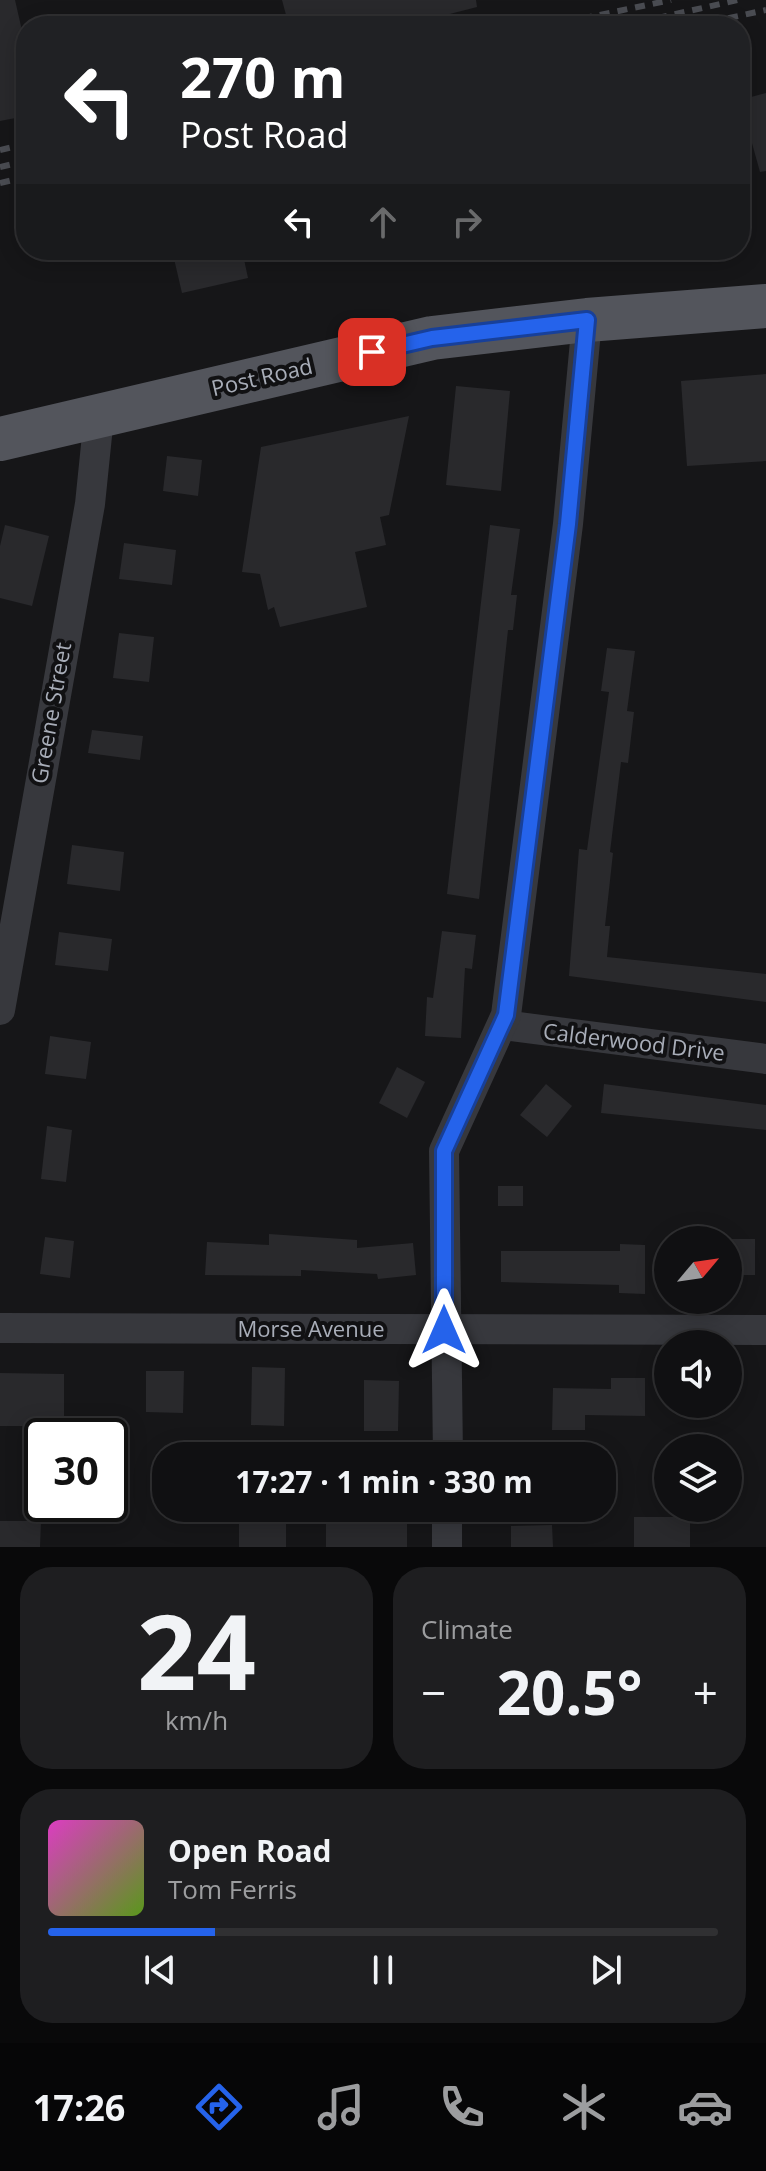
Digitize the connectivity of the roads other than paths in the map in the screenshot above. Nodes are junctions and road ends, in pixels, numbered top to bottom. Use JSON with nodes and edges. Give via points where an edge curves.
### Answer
{"nodes":[{"id":1,"x":766,"y":306,"type":"edge"},
{"id":2,"x":587,"y":320,"type":"junction"},
{"id":3,"x":99,"y":416,"type":"junction"},
{"id":4,"x":0,"y":439,"type":"edge"},
{"id":5,"x":8,"y":920,"type":"edge"},
{"id":6,"x":0,"y":1010,"type":"edge"},
{"id":7,"x":503,"y":1025,"type":"junction"},
{"id":8,"x":766,"y":1059,"type":"edge"},
{"id":9,"x":0,"y":1328,"type":"edge"},
{"id":10,"x":444,"y":1330,"type":"junction"},
{"id":11,"x":766,"y":1330,"type":"edge"},
{"id":12,"x":448,"y":1442,"type":"edge"},
{"id":13,"x":447,"y":1522,"type":"edge"},
{"id":14,"x":447,"y":1547,"type":"edge"}],
"edges":[{"from":1,"to":2,"type":"main road","name":"Post Road"},
{"from":2,"to":3,"type":"main road","name":"Post Road","via":[[432,338]]},
{"from":2,"to":7,"type":"street","via":[[561,582]]},
{"from":3,"to":4,"type":"main road","name":"Post Road"},
{"from":3,"to":5,"type":"street","name":"Greene Street","via":[[90,504]]},
{"from":5,"to":6,"type":"street","name":"Greene Street"},
{"from":7,"to":8,"type":"street","name":"Calderwood Drive"},
{"from":7,"to":10,"type":"street","via":[[444,1151]]},
{"from":9,"to":10,"type":"street","name":"Morse Avenue"},
{"from":10,"to":11,"type":"street","name":"Morse Avenue"},
{"from":10,"to":12,"type":"street"},
{"from":13,"to":14,"type":"street"}]}
